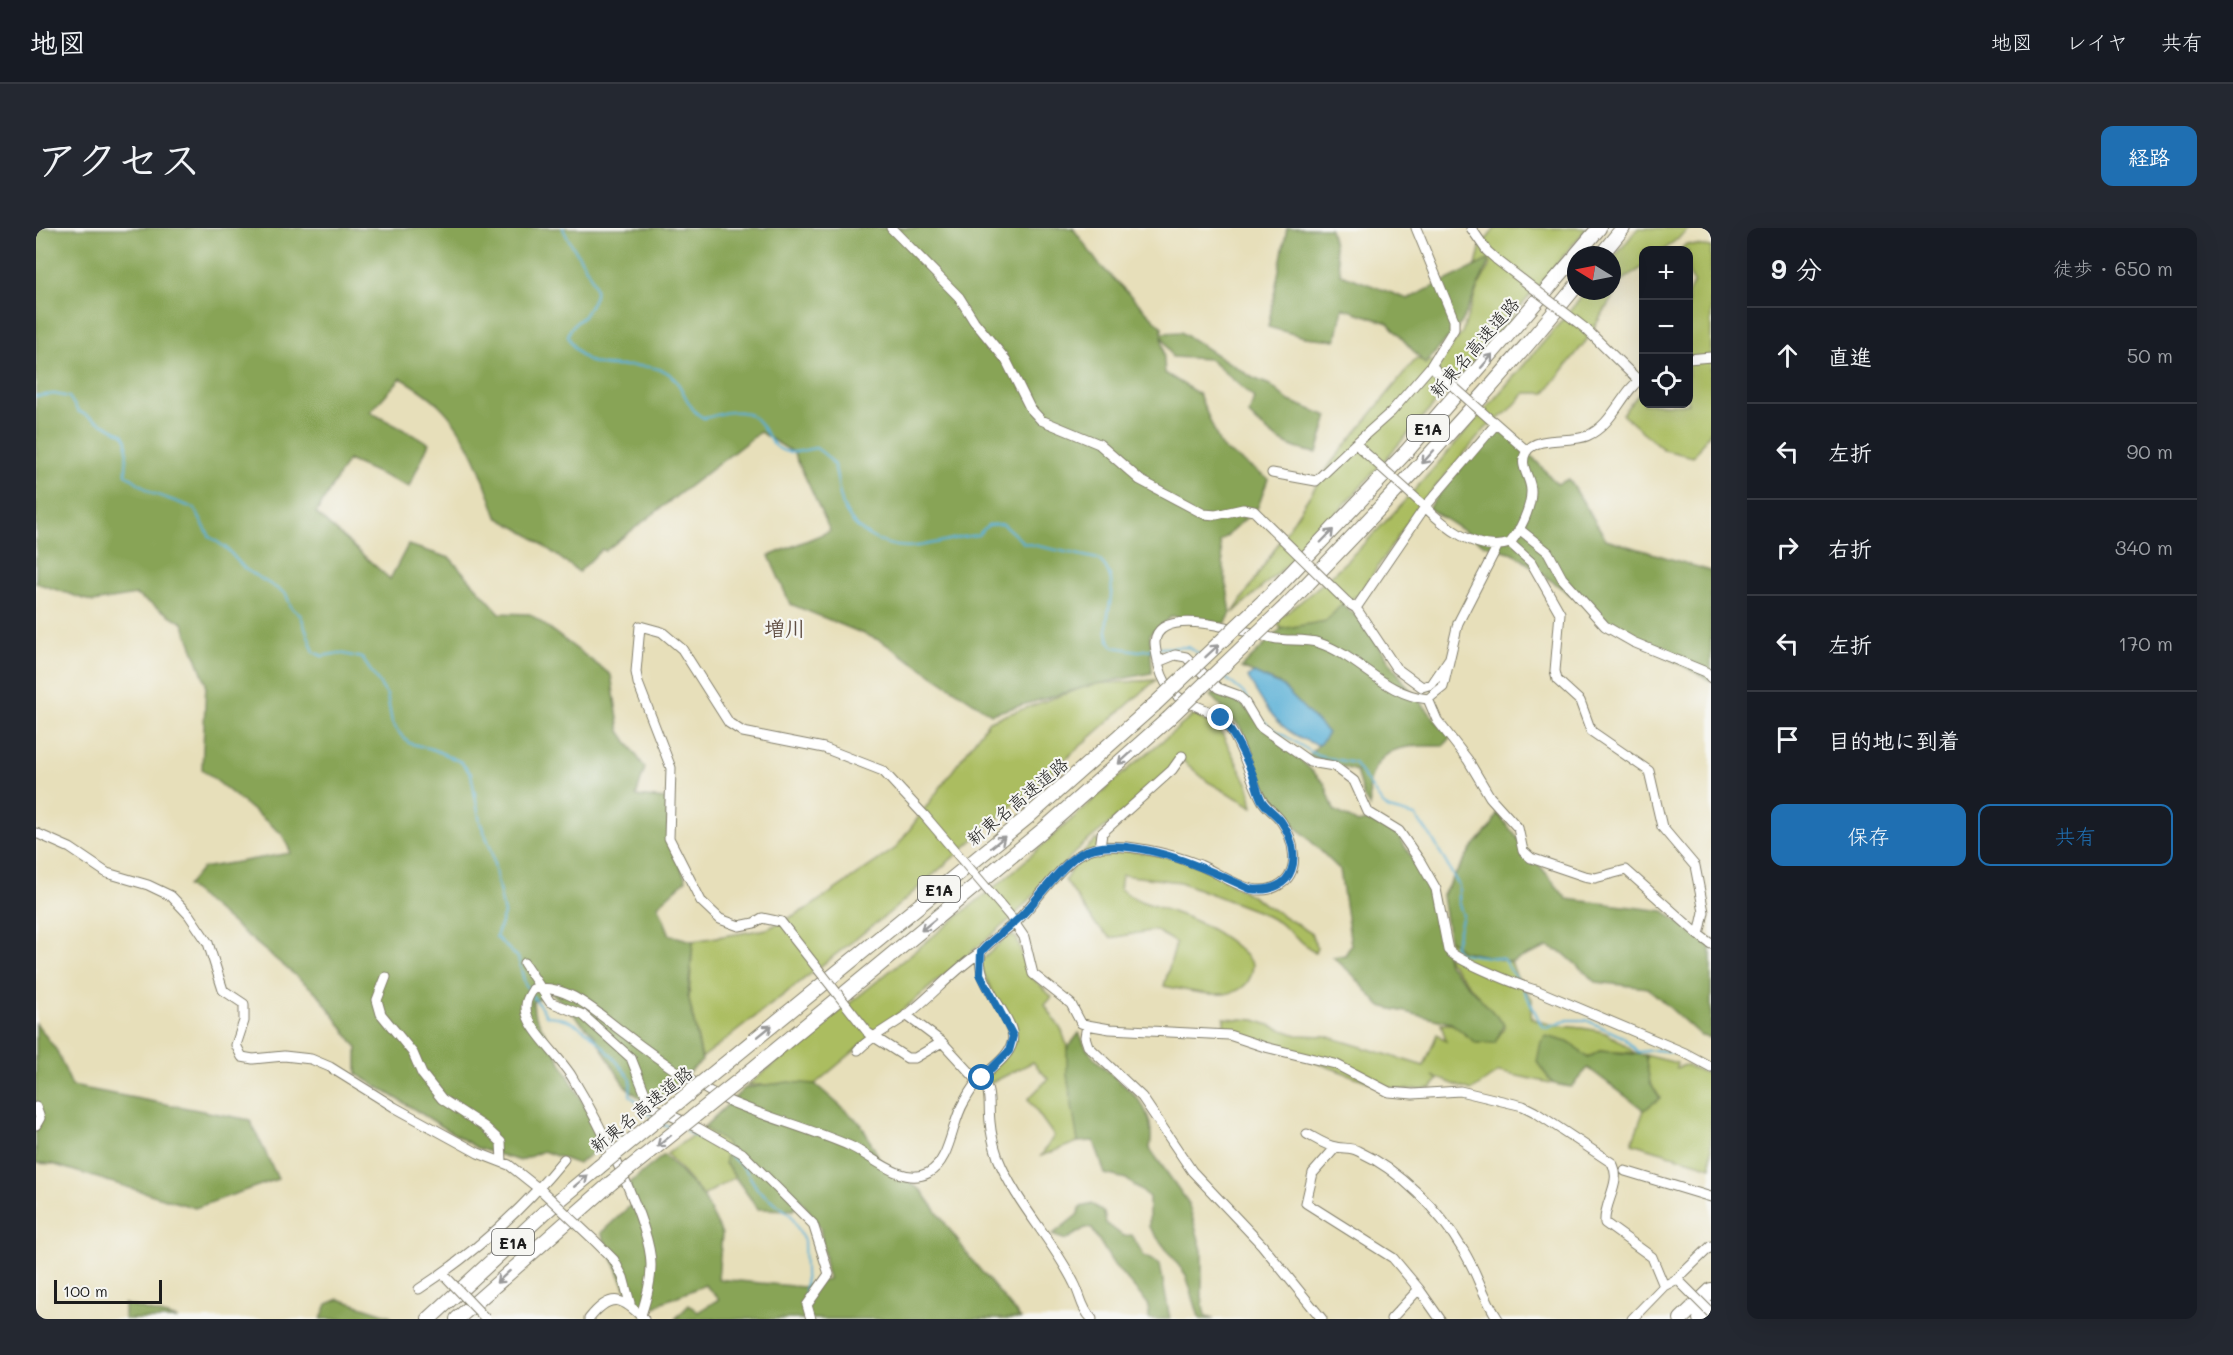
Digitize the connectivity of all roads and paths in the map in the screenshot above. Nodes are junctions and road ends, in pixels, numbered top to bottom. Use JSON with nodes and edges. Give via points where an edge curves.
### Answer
{"nodes":[{"id":1,"x":891,"y":228,"type":"edge"},
{"id":2,"x":1416,"y":228,"type":"edge"},
{"id":3,"x":1471,"y":228,"type":"edge"},
{"id":4,"x":1599,"y":228,"type":"edge"},
{"id":5,"x":1623,"y":228,"type":"edge"},
{"id":6,"x":1584,"y":246,"type":"edge"},
{"id":7,"x":1608,"y":246,"type":"edge"},
{"id":8,"x":1567,"y":265,"type":"edge"},
{"id":9,"x":1567,"y":297,"type":"edge"},
{"id":10,"x":1711,"y":357,"type":"edge"},
{"id":11,"x":1693,"y":359,"type":"edge"},
{"id":12,"x":1434,"y":368,"type":"junction"},
{"id":13,"x":1639,"y":376,"type":"edge"},
{"id":14,"x":1639,"y":381,"type":"edge"},
{"id":15,"x":1494,"y":422,"type":"junction"},
{"id":16,"x":1359,"y":446,"type":"junction"},
{"id":17,"x":1527,"y":451,"type":"junction"},
{"id":18,"x":1272,"y":473,"type":"dead end"},
{"id":19,"x":1423,"y":505,"type":"junction"},
{"id":20,"x":1519,"y":529,"type":"junction"},
{"id":21,"x":1510,"y":543,"type":"junction"},
{"id":22,"x":1497,"y":547,"type":"junction"},
{"id":23,"x":1352,"y":605,"type":"junction"},
{"id":24,"x":1452,"y":655,"type":"junction"},
{"id":25,"x":1158,"y":662,"type":"junction"},
{"id":26,"x":1711,"y":678,"type":"edge"},
{"id":27,"x":1428,"y":699,"type":"junction"},
{"id":28,"x":1182,"y":756,"type":"dead end"},
{"id":29,"x":36,"y":834,"type":"edge"},
{"id":30,"x":1100,"y":848,"type":"junction"},
{"id":31,"x":1012,"y":919,"type":"junction"},
{"id":32,"x":1699,"y":934,"type":"junction"},
{"id":33,"x":1711,"y":944,"type":"edge"},
{"id":34,"x":981,"y":952,"type":"junction"},
{"id":35,"x":524,"y":963,"type":"dead end"},
{"id":36,"x":386,"y":977,"type":"dead end"},
{"id":37,"x":536,"y":988,"type":"junction"},
{"id":38,"x":906,"y":1015,"type":"junction"},
{"id":39,"x":1087,"y":1025,"type":"junction"},
{"id":40,"x":869,"y":1033,"type":"junction"},
{"id":41,"x":942,"y":1042,"type":"junction"},
{"id":42,"x":858,"y":1050,"type":"dead end"},
{"id":43,"x":1711,"y":1067,"type":"edge"},
{"id":44,"x":980,"y":1079,"type":"junction"},
{"id":45,"x":36,"y":1107,"type":"edge"},
{"id":46,"x":36,"y":1125,"type":"edge"},
{"id":47,"x":1307,"y":1134,"type":"dead end"},
{"id":48,"x":1335,"y":1148,"type":"junction"},
{"id":49,"x":564,"y":1159,"type":"dead end"},
{"id":50,"x":502,"y":1161,"type":"junction"},
{"id":51,"x":1624,"y":1171,"type":"dead end"},
{"id":52,"x":541,"y":1190,"type":"junction"},
{"id":53,"x":1711,"y":1197,"type":"edge"},
{"id":54,"x":1711,"y":1246,"type":"edge"},
{"id":55,"x":444,"y":1276,"type":"junction"},
{"id":56,"x":1678,"y":1280,"type":"junction"},
{"id":57,"x":1664,"y":1286,"type":"junction"},
{"id":58,"x":419,"y":1289,"type":"dead end"},
{"id":59,"x":1419,"y":1289,"type":"junction"},
{"id":60,"x":1711,"y":1290,"type":"edge"},
{"id":61,"x":630,"y":1303,"type":"junction"},
{"id":62,"x":1711,"y":1310,"type":"edge"},
{"id":63,"x":643,"y":1317,"type":"edge"},
{"id":64,"x":429,"y":1319,"type":"edge"},
{"id":65,"x":457,"y":1319,"type":"edge"},
{"id":66,"x":486,"y":1319,"type":"edge"},
{"id":67,"x":589,"y":1319,"type":"edge"},
{"id":68,"x":812,"y":1319,"type":"edge"},
{"id":69,"x":1092,"y":1319,"type":"edge"},
{"id":70,"x":1322,"y":1319,"type":"edge"},
{"id":71,"x":1391,"y":1319,"type":"edge"},
{"id":72,"x":1440,"y":1319,"type":"edge"},
{"id":73,"x":1498,"y":1319,"type":"edge"},
{"id":74,"x":1632,"y":1319,"type":"edge"},
{"id":75,"x":1681,"y":1319,"type":"edge"},
{"id":76,"x":1700,"y":1319,"type":"edge"}],
"edges":[{"from":1,"to":23,"type":"street","bridge":true,"via":[[959,297],[1006,360],[1030,408],[1041,420],[1099,444],[1140,480],[1204,514],[1254,511]]},
{"from":2,"to":12,"type":"street","via":[[1454,320],[1455,329]]},
{"from":3,"to":13,"type":"street","bridge":true,"via":[[1497,260]]},
{"from":4,"to":6,"type":"highway","name":"新東名高速道路","number":"E1A"},
{"from":5,"to":7,"type":"highway"},
{"from":64,"to":8,"type":"highway","name":"新東名高速道路","number":"E1A","one_way":true,"bridge":true,"via":[[599,1167],[1029,816],[1154,705],[1272,593],[1407,451]]},
{"from":9,"to":65,"type":"highway","name":"新東名高速道路","number":"E1A","one_way":true,"bridge":true,"via":[[1359,532],[1168,719],[1043,830],[611,1183]]},
{"from":10,"to":11,"type":"street"},
{"from":12,"to":15,"type":"street","bridge":true},
{"from":12,"to":16,"type":"street"},
{"from":14,"to":17,"type":"street","via":[[1604,426],[1586,437],[1535,444]]},
{"from":15,"to":17,"type":"street"},
{"from":15,"to":19,"type":"street"},
{"from":16,"to":18,"type":"street","via":[[1316,481]]},
{"from":16,"to":19,"type":"street","bridge":true},
{"from":17,"to":20,"type":"street","via":[[1523,468],[1532,492]]},
{"from":19,"to":22,"type":"street","via":[[1460,534]]},
{"from":19,"to":23,"type":"street"},
{"from":20,"to":21,"type":"street"},
{"from":20,"to":26,"type":"street","via":[[1548,552],[1562,578],[1605,626],[1706,672]]},
{"from":21,"to":22,"type":"street"},
{"from":21,"to":32,"type":"street","via":[[1531,562],[1560,614],[1557,680],[1580,701],[1591,731],[1649,771],[1662,826],[1695,866],[1704,912]]},
{"from":22,"to":24,"type":"street","via":[[1458,623]]},
{"from":23,"to":24,"type":"street","via":[[1396,668],[1422,687],[1431,684]]},
{"from":24,"to":27,"type":"street","via":[[1443,687]]},
{"from":25,"to":27,"type":"street","via":[[1155,642],[1159,631],[1171,623],[1194,622],[1242,629],[1275,639],[1320,643],[1412,698]]},
{"from":25,"to":30,"type":"street","via":[[1176,697],[1221,718],[1228,726],[1262,801],[1281,821],[1290,838],[1293,866],[1281,884],[1259,890],[1171,855]]},
{"from":25,"to":43,"type":"street","via":[[1175,655],[1186,657],[1218,688],[1237,695],[1259,726],[1299,755],[1345,772],[1357,786],[1368,812],[1399,831],[1420,861],[1436,889],[1452,955]]},
{"from":27,"to":32,"type":"street","via":[[1437,720],[1490,797],[1518,828],[1523,851],[1531,858],[1595,878],[1626,870]]},
{"from":28,"to":30,"type":"street","via":[[1170,772],[1102,833]]},
{"from":29,"to":50,"type":"street","via":[[70,848],[107,873],[171,896],[189,915],[208,943],[223,990],[244,1004],[244,1020],[236,1045],[242,1057],[311,1059],[478,1153]]},
{"from":30,"to":31,"type":"street","via":[[1077,855]]},
{"from":31,"to":34,"type":"street"},
{"from":31,"to":39,"type":"street","via":[[1024,937],[1033,974],[1071,1004],[1081,1023]]},
{"from":31,"to":40,"type":"street","bridge":true,"via":[[883,771],[824,748],[743,732],[729,723],[682,649],[662,632],[640,626],[638,683],[671,768],[669,838],[701,901],[720,919],[739,926],[762,918],[781,922]]},
{"from":32,"to":33,"type":"street"},
{"from":34,"to":38,"type":"street"},
{"from":34,"to":44,"type":"street","via":[[980,974],[1013,1036],[1009,1051]]},
{"from":35,"to":37,"type":"street"},
{"from":36,"to":50,"type":"street","via":[[377,1000],[381,1014],[413,1053],[422,1074],[442,1099],[501,1142]]},
{"from":37,"to":44,"type":"street","via":[[562,992],[583,1002],[666,1063],[729,1101],[850,1146],[910,1176],[930,1172],[938,1165],[962,1104]]},
{"from":37,"to":63,"type":"street","via":[[526,1000],[527,1015],[571,1076],[621,1172],[641,1223],[651,1265]]},
{"from":37,"to":68,"type":"street","via":[[549,1002],[583,1015],[631,1058],[650,1106],[742,1153],[813,1224],[828,1274],[807,1305]]},
{"from":38,"to":40,"type":"street"},
{"from":38,"to":41,"type":"street"},
{"from":39,"to":57,"type":"street","via":[[1229,1035],[1335,1064],[1389,1092],[1460,1091],[1523,1106],[1612,1163],[1616,1177],[1604,1213],[1605,1223],[1652,1257]]},
{"from":39,"to":70,"type":"street","via":[[1088,1046],[1142,1097],[1192,1171],[1262,1245]]},
{"from":40,"to":41,"type":"street","via":[[907,1058],[915,1058]]},
{"from":40,"to":42,"type":"street"},
{"from":41,"to":44,"type":"street"},
{"from":44,"to":69,"type":"street","via":[[989,1091],[990,1121],[1006,1176],[1063,1259],[1082,1307]]},
{"from":45,"to":46,"type":"street","via":[[40,1118]]},
{"from":47,"to":48,"type":"street"},
{"from":48,"to":59,"type":"street","via":[[1313,1173],[1306,1203],[1393,1258]]},
{"from":48,"to":73,"type":"street","via":[[1348,1147],[1377,1162],[1432,1208],[1464,1251]]},
{"from":49,"to":52,"type":"street"},
{"from":50,"to":52,"type":"street"},
{"from":51,"to":53,"type":"street"},
{"from":52,"to":55,"type":"street"},
{"from":52,"to":61,"type":"street","bridge":true,"via":[[614,1260]]},
{"from":54,"to":56,"type":"street"},
{"from":55,"to":58,"type":"street"},
{"from":55,"to":66,"type":"street","bridge":true},
{"from":56,"to":57,"type":"street"},
{"from":56,"to":62,"type":"street","bridge":true},
{"from":57,"to":74,"type":"street"},
{"from":59,"to":71,"type":"street"},
{"from":59,"to":72,"type":"street"},
{"from":60,"to":75,"type":"highway"},
{"from":61,"to":63,"type":"street"},
{"from":61,"to":67,"type":"street","via":[[616,1300],[604,1304]]},
{"from":62,"to":76,"type":"highway"}]}
